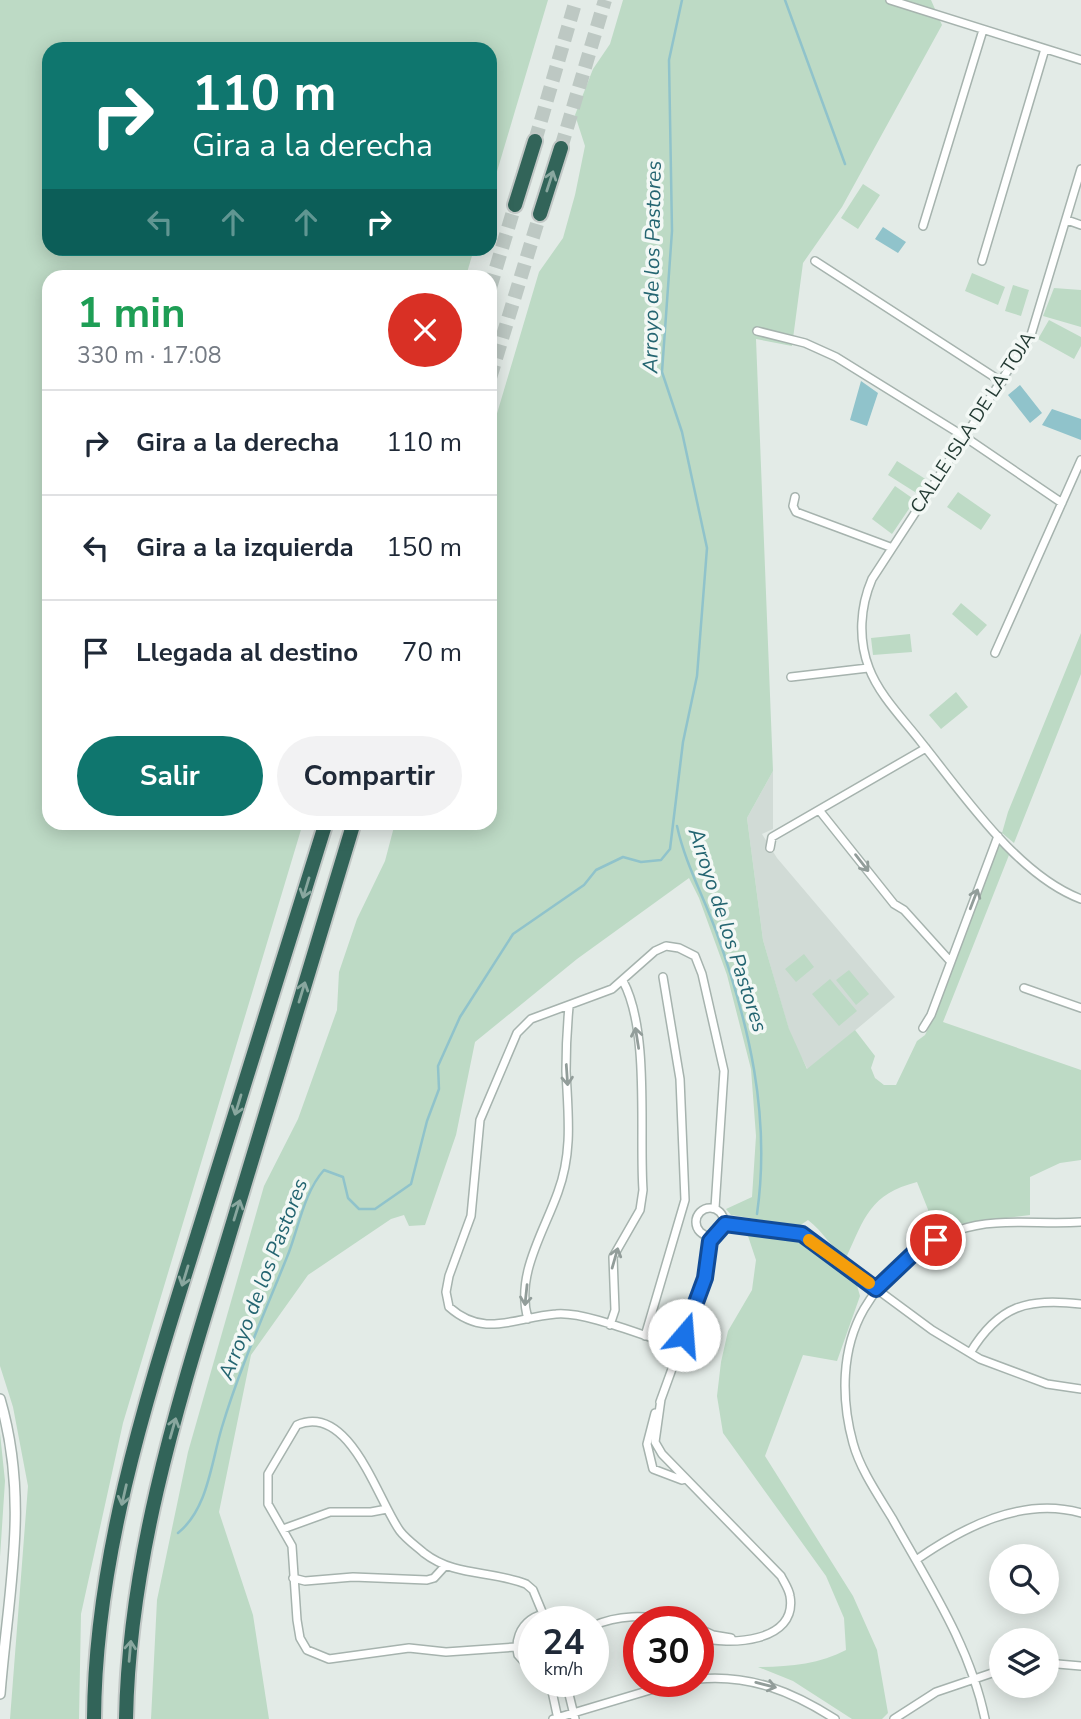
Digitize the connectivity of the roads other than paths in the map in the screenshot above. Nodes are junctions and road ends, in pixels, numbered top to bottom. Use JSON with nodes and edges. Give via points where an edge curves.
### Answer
{"nodes":[{"id":1,"x":890,"y":0,"type":"edge"},
{"id":2,"x":983,"y":30,"type":"junction"},
{"id":3,"x":1045,"y":49,"type":"junction"},
{"id":4,"x":1081,"y":60,"type":"edge"},
{"id":5,"x":535,"y":141,"type":"tunnel mouth"},
{"id":6,"x":561,"y":148,"type":"tunnel mouth"},
{"id":7,"x":1081,"y":169,"type":"edge"},
{"id":8,"x":515,"y":205,"type":"tunnel mouth"},
{"id":9,"x":540,"y":214,"type":"tunnel mouth"},
{"id":10,"x":1067,"y":220,"type":"junction"},
{"id":11,"x":1081,"y":225,"type":"edge"},
{"id":12,"x":923,"y":226,"type":"dead end"},
{"id":13,"x":815,"y":261,"type":"dead end"},
{"id":14,"x":982,"y":261,"type":"dead end"},
{"id":15,"x":757,"y":331,"type":"dead end"},
{"id":16,"x":1002,"y":382,"type":"junction"},
{"id":17,"x":965,"y":438,"type":"junction"},
{"id":18,"x":1081,"y":460,"type":"edge"},
{"id":19,"x":795,"y":497,"type":"dead end"},
{"id":20,"x":1062,"y":503,"type":"junction"},
{"id":21,"x":890,"y":547,"type":"junction"},
{"id":22,"x":995,"y":653,"type":"dead end"},
{"id":23,"x":868,"y":668,"type":"junction"},
{"id":24,"x":791,"y":677,"type":"dead end"},
{"id":25,"x":926,"y":748,"type":"junction"},
{"id":26,"x":819,"y":810,"type":"junction"},
{"id":27,"x":324,"y":830,"type":"edge"},
{"id":28,"x":352,"y":830,"type":"edge"},
{"id":29,"x":998,"y":836,"type":"junction"},
{"id":30,"x":770,"y":848,"type":"dead end"},
{"id":31,"x":1081,"y":899,"type":"edge"},
{"id":32,"x":950,"y":961,"type":"junction"},
{"id":33,"x":663,"y":977,"type":"dead end"},
{"id":34,"x":623,"y":981,"type":"junction"},
{"id":35,"x":1024,"y":988,"type":"dead end"},
{"id":36,"x":569,"y":1007,"type":"junction"},
{"id":37,"x":1081,"y":1008,"type":"edge"},
{"id":38,"x":923,"y":1028,"type":"dead end"},
{"id":39,"x":715,"y":1208,"type":"junction"},
{"id":40,"x":1081,"y":1222,"type":"edge"},
{"id":41,"x":725,"y":1224,"type":"junction"},
{"id":42,"x":713,"y":1236,"type":"junction"},
{"id":43,"x":876,"y":1289,"type":"junction"},
{"id":44,"x":1081,"y":1304,"type":"edge"},
{"id":45,"x":528,"y":1319,"type":"junction"},
{"id":46,"x":610,"y":1325,"type":"junction"},
{"id":47,"x":645,"y":1336,"type":"junction"},
{"id":48,"x":680,"y":1347,"type":"junction"},
{"id":49,"x":970,"y":1353,"type":"junction"},
{"id":50,"x":1081,"y":1389,"type":"edge"},
{"id":51,"x":0,"y":1399,"type":"edge"},
{"id":52,"x":661,"y":1399,"type":"junction"},
{"id":53,"x":689,"y":1484,"type":"junction"},
{"id":54,"x":387,"y":1509,"type":"junction"},
{"id":55,"x":1081,"y":1513,"type":"edge"},
{"id":56,"x":283,"y":1529,"type":"junction"},
{"id":57,"x":916,"y":1560,"type":"junction"},
{"id":58,"x":445,"y":1566,"type":"junction"},
{"id":59,"x":293,"y":1578,"type":"junction"},
{"id":60,"x":540,"y":1606,"type":"edge"},
{"id":61,"x":714,"y":1635,"type":"edge"},
{"id":62,"x":749,"y":1640,"type":"junction"},
{"id":63,"x":518,"y":1641,"type":"edge"},
{"id":64,"x":714,"y":1641,"type":"edge"},
{"id":65,"x":516,"y":1647,"type":"junction"},
{"id":66,"x":518,"y":1653,"type":"edge"},
{"id":67,"x":1059,"y":1664,"type":"edge"},
{"id":68,"x":1081,"y":1666,"type":"edge"},
{"id":69,"x":989,"y":1673,"type":"edge"},
{"id":70,"x":976,"y":1676,"type":"junction"},
{"id":71,"x":714,"y":1678,"type":"edge"},
{"id":72,"x":0,"y":1695,"type":"edge"},
{"id":73,"x":552,"y":1697,"type":"edge"},
{"id":74,"x":570,"y":1697,"type":"edge"},
{"id":75,"x":632,"y":1697,"type":"edge"},
{"id":76,"x":574,"y":1716,"type":"edge"},
{"id":77,"x":94,"y":1719,"type":"edge"},
{"id":78,"x":126,"y":1719,"type":"edge"},
{"id":79,"x":556,"y":1719,"type":"edge"},
{"id":80,"x":835,"y":1719,"type":"edge"},
{"id":81,"x":894,"y":1719,"type":"edge"},
{"id":82,"x":985,"y":1719,"type":"edge"}],
"edges":[{"from":1,"to":2,"type":"street"},
{"from":2,"to":3,"type":"street"},
{"from":2,"to":12,"type":"street"},
{"from":3,"to":4,"type":"street"},
{"from":3,"to":14,"type":"street"},
{"from":5,"to":8,"type":"highway"},
{"from":9,"to":6,"type":"highway","one_way":true},
{"from":7,"to":10,"type":"street","name":"CALLE ISLA DE LA TOJA"},
{"from":10,"to":11,"type":"street"},
{"from":10,"to":16,"type":"street","name":"CALLE ISLA DE LA TOJA","via":[[1031,335]]},
{"from":13,"to":16,"type":"street"},
{"from":15,"to":17,"type":"street","via":[[805,343],[836,357]]},
{"from":16,"to":17,"type":"street","name":"CALLE ISLA DE LA TOJA"},
{"from":17,"to":20,"type":"street"},
{"from":17,"to":21,"type":"street","name":"CALLE ISLA DE LA TOJA"},
{"from":18,"to":20,"type":"street"},
{"from":19,"to":21,"type":"street","via":[[796,512]]},
{"from":20,"to":22,"type":"street"},
{"from":21,"to":23,"type":"street","name":"CALLE ISLA DE LA TOJA","via":[[862,606]]},
{"from":23,"to":24,"type":"street"},
{"from":23,"to":25,"type":"street","name":"CALLE ISLA DE LA TOJA"},
{"from":25,"to":26,"type":"street"},
{"from":25,"to":29,"type":"street","name":"CALLE ISLA DE LA TOJA"},
{"from":26,"to":30,"type":"street","via":[[772,836]]},
{"from":26,"to":32,"type":"street","one_way":true,"via":[[894,904]]},
{"from":27,"to":77,"type":"highway","one_way":true,"via":[[172,1318],[127,1484],[99,1639]]},
{"from":78,"to":28,"type":"highway","one_way":true,"via":[[133,1611],[155,1491]]},
{"from":29,"to":31,"type":"street","name":"CALLE ISLA DE LA TOJA","via":[[1052,883]]},
{"from":32,"to":29,"type":"street","one_way":true},
{"from":32,"to":38,"type":"street"},
{"from":33,"to":47,"type":"street","via":[[678,1059],[685,1200]]},
{"from":34,"to":36,"type":"street"},
{"from":34,"to":39,"type":"street","via":[[655,951],[666,947],[695,956],[724,1083]]},
{"from":46,"to":34,"type":"street","one_way":true,"via":[[615,1310],[613,1257],[640,1210],[643,1190],[640,1063]]},
{"from":35,"to":37,"type":"street"},
{"from":36,"to":45,"type":"street","one_way":true,"via":[[568,1160],[531,1261],[524,1307]]},
{"from":36,"to":45,"type":"street","via":[[531,1019],[517,1033],[499,1073],[480,1120],[471,1216],[446,1292],[449,1307],[475,1323],[504,1325]]},
{"from":39,"to":41,"type":"street","via":[[723,1214]]},
{"from":39,"to":42,"type":"street","via":[[699,1213],[696,1221],[704,1235]]},
{"from":40,"to":43,"type":"street","via":[[994,1223],[954,1231],[917,1250]]},
{"from":41,"to":42,"type":"street"},
{"from":41,"to":43,"type":"street","via":[[802,1234]]},
{"from":42,"to":48,"type":"street","via":[[705,1278]]},
{"from":43,"to":49,"type":"street"},
{"from":43,"to":57,"type":"street","via":[[860,1316],[845,1366],[847,1408],[853,1445]]},
{"from":44,"to":49,"type":"street","via":[[1034,1303],[1005,1312],[990,1324]]},
{"from":45,"to":46,"type":"street","via":[[558,1313]]},
{"from":46,"to":47,"type":"street"},
{"from":47,"to":48,"type":"street"},
{"from":48,"to":52,"type":"street"},
{"from":49,"to":50,"type":"street","via":[[1047,1384]]},
{"from":51,"to":72,"type":"street","via":[[12,1447],[17,1502]]},
{"from":52,"to":53,"type":"street","via":[[655,1442]]},
{"from":52,"to":53,"type":"street","via":[[650,1423],[648,1456],[653,1469]]},
{"from":53,"to":62,"type":"street","via":[[781,1576],[790,1596],[783,1625]]},
{"from":54,"to":56,"type":"street","via":[[330,1513]]},
{"from":54,"to":56,"type":"street","via":[[345,1436],[304,1422],[290,1434],[268,1474],[268,1504]]},
{"from":54,"to":58,"type":"street","via":[[401,1532]]},
{"from":55,"to":57,"type":"street","via":[[1030,1509],[992,1518],[950,1537]]},
{"from":56,"to":59,"type":"street","via":[[292,1546]]},
{"from":57,"to":70,"type":"street"},
{"from":58,"to":59,"type":"street","via":[[427,1580]]},
{"from":58,"to":60,"type":"street","via":[[526,1584]]},
{"from":59,"to":65,"type":"street","via":[[300,1638],[317,1656],[341,1658],[410,1648],[446,1652]]},
{"from":61,"to":62,"type":"street"},
{"from":62,"to":64,"type":"street"},
{"from":63,"to":65,"type":"street"},
{"from":65,"to":66,"type":"street"},
{"from":67,"to":68,"type":"street"},
{"from":69,"to":70,"type":"street"},
{"from":70,"to":81,"type":"street","via":[[936,1692]]},
{"from":70,"to":82,"type":"street"},
{"from":71,"to":80,"type":"street","one_way":true,"via":[[772,1686]]},
{"from":73,"to":79,"type":"street"},
{"from":74,"to":76,"type":"street"},
{"from":75,"to":76,"type":"street"},
{"from":76,"to":79,"type":"street"}]}
